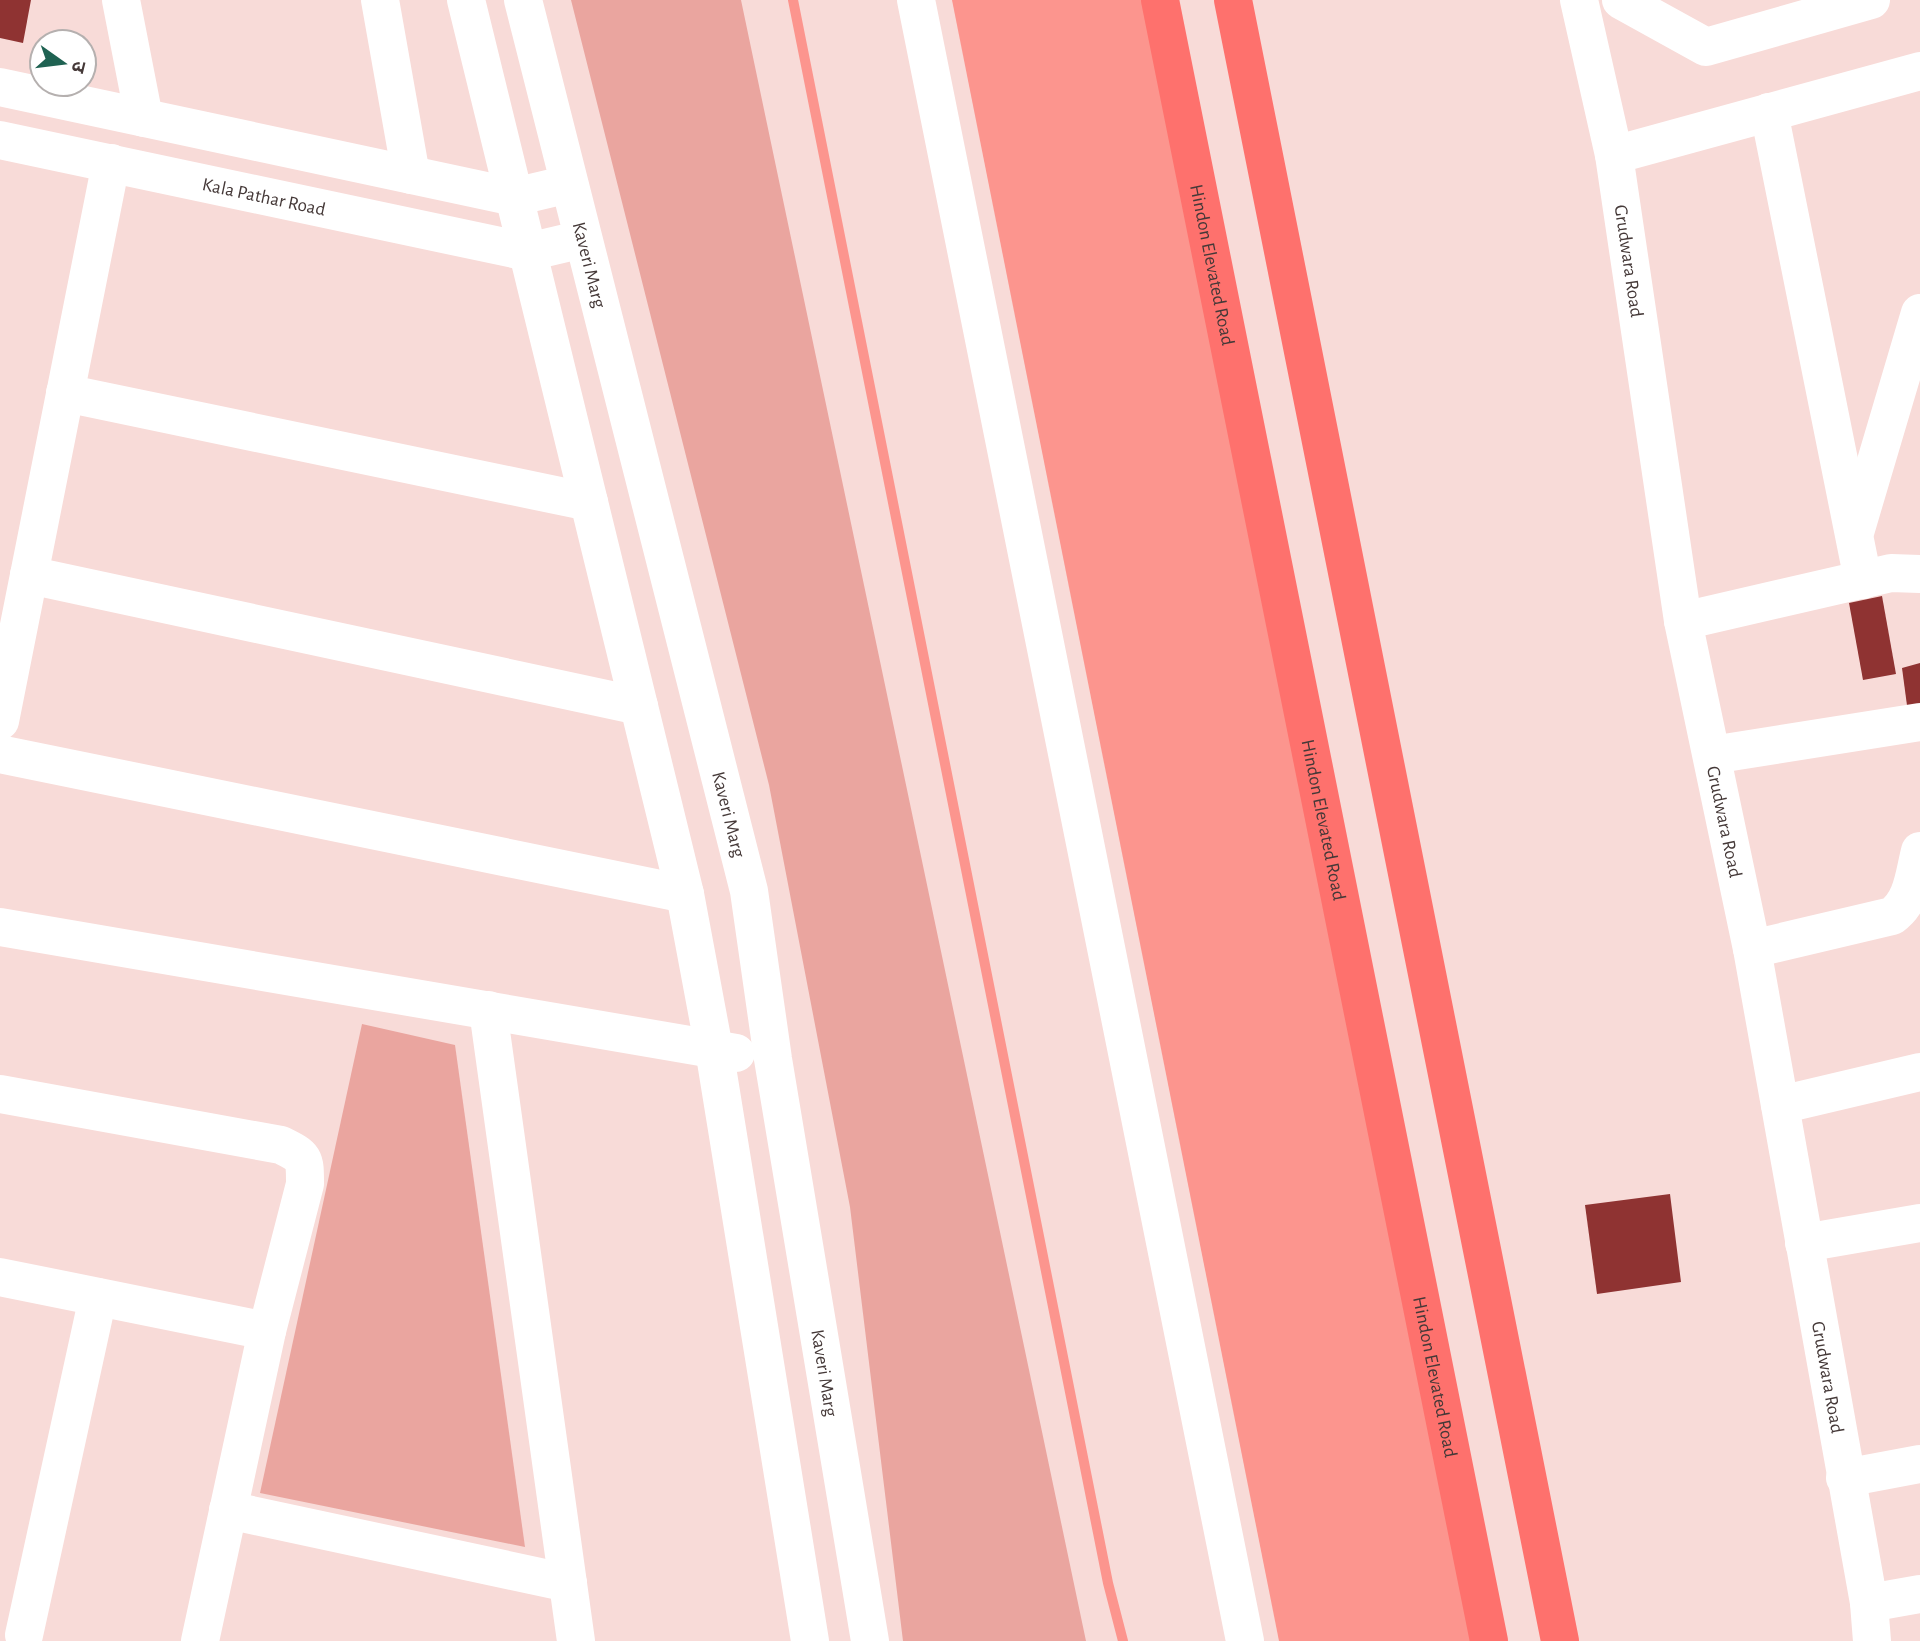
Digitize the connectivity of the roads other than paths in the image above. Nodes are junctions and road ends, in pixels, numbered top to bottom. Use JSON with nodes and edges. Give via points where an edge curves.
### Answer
{"nodes":[{"id":1,"x":121,"y":0,"type":"edge"},
{"id":2,"x":380,"y":0,"type":"edge"},
{"id":3,"x":466,"y":0,"type":"edge"},
{"id":4,"x":523,"y":0,"type":"edge"},
{"id":5,"x":916,"y":0,"type":"edge"},
{"id":6,"x":1160,"y":0,"type":"edge"},
{"id":7,"x":1233,"y":0,"type":"edge"},
{"id":8,"x":1579,"y":0,"type":"edge"},
{"id":9,"x":1621,"y":0,"type":"edge"},
{"id":10,"x":1871,"y":0,"type":"edge"},
{"id":11,"x":1920,"y":71,"type":"edge"},
{"id":12,"x":0,"y":88,"type":"edge"},
{"id":13,"x":1769,"y":113,"type":"junction"},
{"id":14,"x":144,"y":118,"type":"junction"},
{"id":15,"x":0,"y":140,"type":"edge"},
{"id":16,"x":1614,"y":155,"type":"junction"},
{"id":17,"x":111,"y":163,"type":"junction"},
{"id":18,"x":411,"y":175,"type":"junction"},
{"id":19,"x":569,"y":184,"type":"junction"},
{"id":20,"x":514,"y":197,"type":"junction"},
{"id":21,"x":583,"y":239,"type":"junction"},
{"id":22,"x":528,"y":252,"type":"junction"},
{"id":23,"x":1920,"y":313,"type":"edge"},
{"id":24,"x":65,"y":393,"type":"junction"},
{"id":25,"x":589,"y":502,"type":"junction"},
{"id":26,"x":1855,"y":536,"type":"junction"},
{"id":27,"x":1920,"y":574,"type":"edge"},
{"id":28,"x":29,"y":575,"type":"junction"},
{"id":29,"x":1863,"y":580,"type":"junction"},
{"id":30,"x":1683,"y":621,"type":"junction"},
{"id":31,"x":639,"y":706,"type":"junction"},
{"id":32,"x":0,"y":720,"type":"edge"},
{"id":33,"x":1920,"y":722,"type":"edge"},
{"id":34,"x":0,"y":754,"type":"edge"},
{"id":35,"x":1712,"y":755,"type":"junction"},
{"id":36,"x":1920,"y":851,"type":"edge"},
{"id":37,"x":685,"y":894,"type":"junction"},
{"id":38,"x":0,"y":927,"type":"edge"},
{"id":39,"x":1752,"y":948,"type":"junction"},
{"id":40,"x":488,"y":1010,"type":"junction"},
{"id":41,"x":715,"y":1049,"type":"junction"},
{"id":42,"x":773,"y":1059,"type":"junction"},
{"id":43,"x":1920,"y":1072,"type":"edge"},
{"id":44,"x":0,"y":1094,"type":"edge"},
{"id":45,"x":1780,"y":1105,"type":"junction"},
{"id":46,"x":1920,"y":1223,"type":"edge"},
{"id":47,"x":1804,"y":1243,"type":"junction"},
{"id":48,"x":0,"y":1277,"type":"edge"},
{"id":49,"x":97,"y":1297,"type":"junction"},
{"id":50,"x":267,"y":1331,"type":"junction"},
{"id":51,"x":1920,"y":1464,"type":"edge"},
{"id":52,"x":1845,"y":1478,"type":"junction"},
{"id":53,"x":228,"y":1510,"type":"junction"},
{"id":54,"x":568,"y":1583,"type":"junction"},
{"id":55,"x":1920,"y":1594,"type":"edge"},
{"id":56,"x":1869,"y":1603,"type":"junction"},
{"id":57,"x":26,"y":1635,"type":"edge"},
{"id":58,"x":200,"y":1641,"type":"edge"},
{"id":59,"x":576,"y":1641,"type":"edge"},
{"id":60,"x":810,"y":1641,"type":"edge"},
{"id":61,"x":870,"y":1641,"type":"edge"},
{"id":62,"x":1245,"y":1641,"type":"edge"},
{"id":63,"x":1489,"y":1641,"type":"edge"},
{"id":64,"x":1560,"y":1641,"type":"edge"},
{"id":65,"x":1872,"y":1641,"type":"edge"}],
"edges":[{"from":1,"to":14,"type":"street"},
{"from":2,"to":18,"type":"street"},
{"from":3,"to":20,"type":"street"},
{"from":4,"to":19,"type":"street","name":"Kaveri Marg"},
{"from":5,"to":62,"type":"street"},
{"from":6,"to":63,"type":"highway","name":"Hindon Elevated Road"},
{"from":7,"to":64,"type":"highway"},
{"from":8,"to":16,"type":"street","name":"Grudwara Road"},
{"from":9,"to":10,"type":"street","via":[[1706,47]]},
{"from":11,"to":13,"type":"street"},
{"from":12,"to":14,"type":"street"},
{"from":13,"to":16,"type":"street"},
{"from":13,"to":26,"type":"street"},
{"from":14,"to":18,"type":"street"},
{"from":15,"to":17,"type":"street","name":"Kala Pathar Road"},
{"from":16,"to":30,"type":"street","name":"Grudwara Road"},
{"from":17,"to":22,"type":"street","name":"Kala Pathar Road"},
{"from":17,"to":24,"type":"street"},
{"from":18,"to":20,"type":"street"},
{"from":19,"to":20,"type":"street"},
{"from":19,"to":21,"type":"street","name":"Kaveri Marg"},
{"from":20,"to":22,"type":"street"},
{"from":21,"to":22,"type":"street"},
{"from":21,"to":42,"type":"street","name":"Kaveri Marg","via":[[749,891]]},
{"from":22,"to":25,"type":"street"},
{"from":23,"to":26,"type":"street"},
{"from":24,"to":25,"type":"street"},
{"from":24,"to":28,"type":"street"},
{"from":25,"to":31,"type":"street"},
{"from":26,"to":29,"type":"street"},
{"from":27,"to":29,"type":"street","via":[[1891,573]]},
{"from":28,"to":31,"type":"street"},
{"from":28,"to":32,"type":"street"},
{"from":29,"to":30,"type":"street"},
{"from":30,"to":35,"type":"street","name":"Grudwara Road"},
{"from":31,"to":37,"type":"street"},
{"from":33,"to":35,"type":"street"},
{"from":34,"to":37,"type":"street"},
{"from":35,"to":39,"type":"street","name":"Grudwara Road"},
{"from":36,"to":39,"type":"street","via":[[1907,900],[1892,916]]},
{"from":37,"to":41,"type":"street"},
{"from":38,"to":40,"type":"street"},
{"from":39,"to":45,"type":"street","name":"Grudwara Road"},
{"from":40,"to":41,"type":"street"},
{"from":40,"to":54,"type":"street"},
{"from":41,"to":42,"type":"street"},
{"from":41,"to":60,"type":"street"},
{"from":42,"to":61,"type":"street","name":"Kaveri Marg"},
{"from":43,"to":45,"type":"street"},
{"from":44,"to":50,"type":"street","via":[[281,1145],[299,1154],[305,1164],[305,1184]]},
{"from":45,"to":47,"type":"street","name":"Grudwara Road"},
{"from":46,"to":47,"type":"street"},
{"from":47,"to":52,"type":"street","name":"Grudwara Road"},
{"from":48,"to":49,"type":"street"},
{"from":49,"to":50,"type":"street"},
{"from":49,"to":57,"type":"street"},
{"from":50,"to":53,"type":"street"},
{"from":51,"to":52,"type":"street"},
{"from":52,"to":56,"type":"street","name":"Grudwara Road"},
{"from":53,"to":54,"type":"street"},
{"from":53,"to":58,"type":"street"},
{"from":54,"to":59,"type":"street"},
{"from":55,"to":56,"type":"street"},
{"from":56,"to":65,"type":"street","name":"Grudwara Road"}]}
